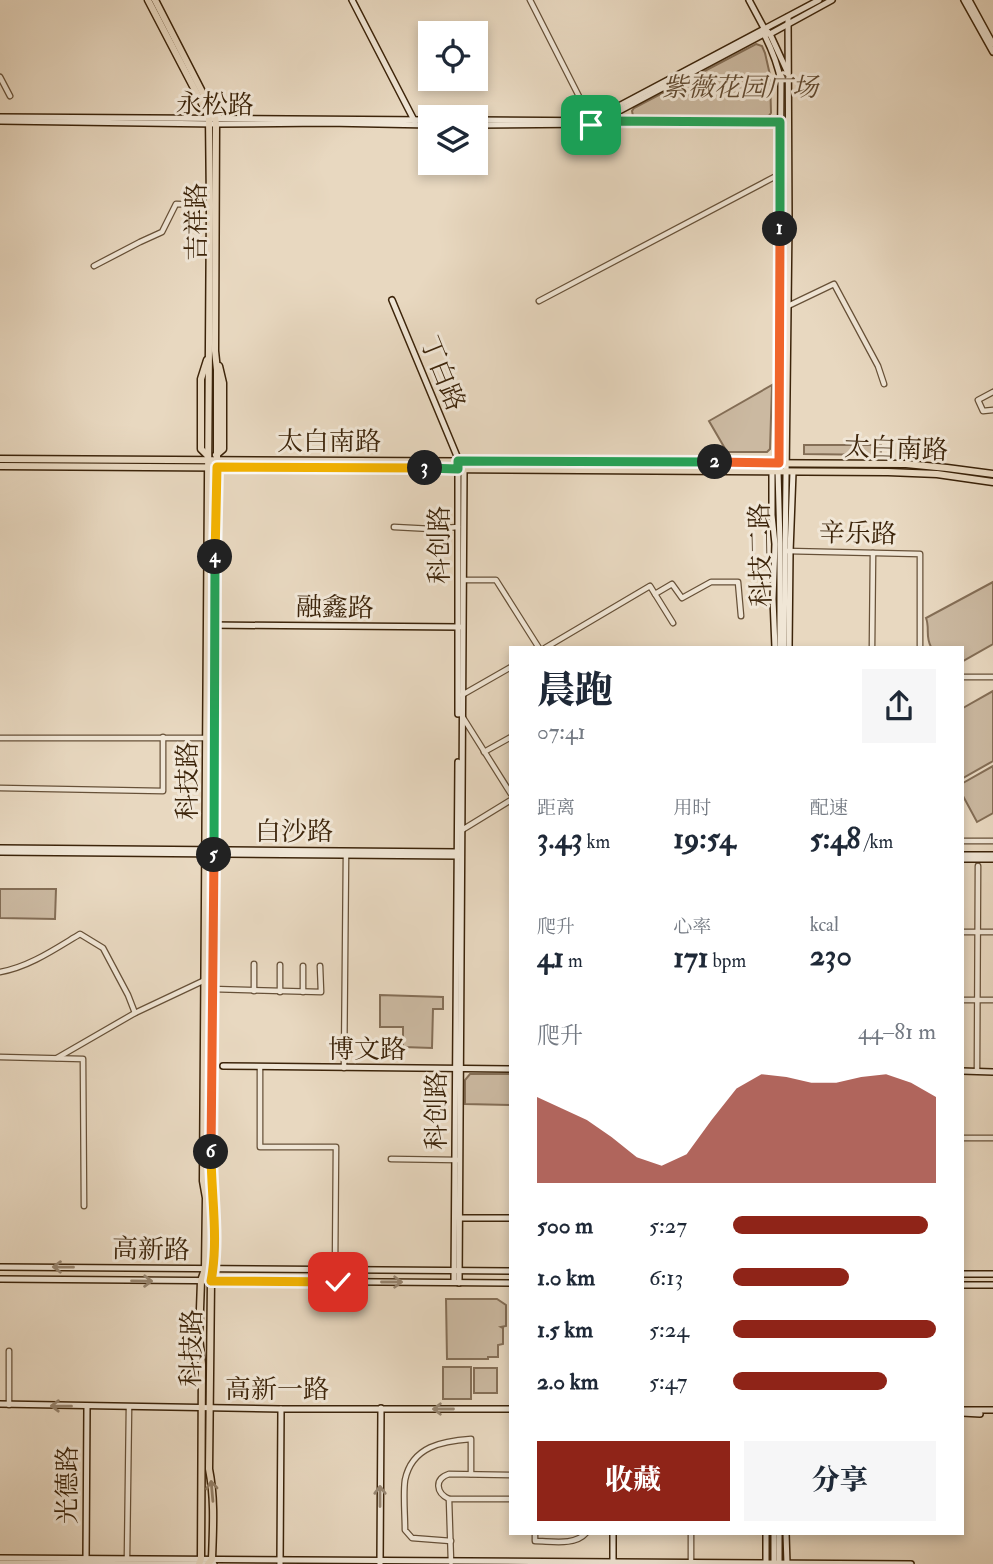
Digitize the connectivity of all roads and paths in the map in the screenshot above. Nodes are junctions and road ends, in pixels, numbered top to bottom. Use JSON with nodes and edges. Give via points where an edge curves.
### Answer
{"nodes":[{"id":1,"x":148,"y":0,"type":"edge"},
{"id":2,"x":155,"y":0,"type":"edge"},
{"id":3,"x":530,"y":0,"type":"edge"},
{"id":4,"x":750,"y":0,"type":"edge"},
{"id":5,"x":819,"y":0,"type":"edge"},
{"id":6,"x":832,"y":0,"type":"edge"},
{"id":7,"x":967,"y":0,"type":"edge"},
{"id":8,"x":355,"y":1,"type":"edge"},
{"id":9,"x":788,"y":17,"type":"junction"},
{"id":10,"x":788,"y":24,"type":"junction"},
{"id":11,"x":766,"y":32,"type":"junction"},
{"id":12,"x":993,"y":44,"type":"edge"},
{"id":13,"x":993,"y":52,"type":"edge"},
{"id":14,"x":789,"y":75,"type":"junction"},
{"id":15,"x":0,"y":77,"type":"edge"},
{"id":16,"x":10,"y":96,"type":"dead end"},
{"id":17,"x":0,"y":119,"type":"edge"},
{"id":18,"x":212,"y":121,"type":"junction"},
{"id":19,"x":415,"y":122,"type":"joint"},
{"id":20,"x":488,"y":122,"type":"edge"},
{"id":21,"x":591,"y":122,"type":"junction"},
{"id":22,"x":602,"y":122,"type":"junction"},
{"id":23,"x":780,"y":122,"type":"junction"},
{"id":24,"x":789,"y":122,"type":"junction"},
{"id":25,"x":780,"y":174,"type":"junction"},
{"id":26,"x":210,"y":205,"type":"junction"},
{"id":27,"x":94,"y":266,"type":"dead end"},
{"id":28,"x":392,"y":300,"type":"dead end"},
{"id":29,"x":539,"y":301,"type":"dead end"},
{"id":30,"x":788,"y":306,"type":"junction"},
{"id":31,"x":212,"y":355,"type":"junction"},
{"id":32,"x":884,"y":384,"type":"dead end"},
{"id":33,"x":993,"y":392,"type":"edge"},
{"id":34,"x":993,"y":410,"type":"edge"},
{"id":35,"x":208,"y":458,"type":"junction"},
{"id":36,"x":0,"y":459,"type":"edge"},
{"id":37,"x":216,"y":461,"type":"junction"},
{"id":38,"x":779,"y":463,"type":"junction"},
{"id":39,"x":0,"y":466,"type":"edge"},
{"id":40,"x":460,"y":466,"type":"junction"},
{"id":41,"x":207,"y":467,"type":"junction"},
{"id":42,"x":783,"y":470,"type":"junction"},
{"id":43,"x":993,"y":474,"type":"edge"},
{"id":44,"x":993,"y":482,"type":"edge"},
{"id":45,"x":394,"y":527,"type":"dead end"},
{"id":46,"x":458,"y":527,"type":"junction"},
{"id":47,"x":788,"y":551,"type":"junction"},
{"id":48,"x":873,"y":552,"type":"junction"},
{"id":49,"x":464,"y":580,"type":"junction"},
{"id":50,"x":655,"y":594,"type":"junction"},
{"id":51,"x":741,"y":616,"type":"dead end"},
{"id":52,"x":673,"y":623,"type":"dead end"},
{"id":53,"x":211,"y":625,"type":"junction"},
{"id":54,"x":461,"y":627,"type":"junction"},
{"id":55,"x":538,"y":646,"type":"edge"},
{"id":56,"x":548,"y":646,"type":"edge"},
{"id":57,"x":782,"y":646,"type":"edge"},
{"id":58,"x":782,"y":646,"type":"edge"},
{"id":59,"x":873,"y":646,"type":"edge"},
{"id":60,"x":920,"y":646,"type":"edge"},
{"id":61,"x":509,"y":668,"type":"edge"},
{"id":62,"x":964,"y":677,"type":"edge"},
{"id":63,"x":993,"y":677,"type":"edge"},
{"id":64,"x":462,"y":695,"type":"junction"},
{"id":65,"x":461,"y":716,"type":"junction"},
{"id":66,"x":163,"y":737,"type":"junction"},
{"id":67,"x":0,"y":738,"type":"edge"},
{"id":68,"x":206,"y":738,"type":"junction"},
{"id":69,"x":509,"y":738,"type":"edge"},
{"id":70,"x":484,"y":752,"type":"junction"},
{"id":71,"x":0,"y":789,"type":"edge"},
{"id":72,"x":509,"y":791,"type":"edge"},
{"id":73,"x":509,"y":801,"type":"edge"},
{"id":74,"x":462,"y":830,"type":"junction"},
{"id":75,"x":964,"y":841,"type":"edge"},
{"id":76,"x":993,"y":841,"type":"edge"},
{"id":77,"x":0,"y":850,"type":"edge"},
{"id":78,"x":210,"y":852,"type":"junction"},
{"id":79,"x":346,"y":853,"type":"junction"},
{"id":80,"x":459,"y":854,"type":"junction"},
{"id":81,"x":964,"y":857,"type":"edge"},
{"id":82,"x":993,"y":857,"type":"edge"},
{"id":83,"x":978,"y":866,"type":"dead end"},
{"id":84,"x":964,"y":932,"type":"edge"},
{"id":85,"x":978,"y":932,"type":"junction"},
{"id":86,"x":993,"y":932,"type":"edge"},
{"id":87,"x":254,"y":964,"type":"dead end"},
{"id":88,"x":280,"y":965,"type":"dead end"},
{"id":89,"x":303,"y":966,"type":"dead end"},
{"id":90,"x":320,"y":966,"type":"dead end"},
{"id":91,"x":0,"y":972,"type":"edge"},
{"id":92,"x":205,"y":980,"type":"junction"},
{"id":93,"x":212,"y":989,"type":"junction"},
{"id":94,"x":254,"y":991,"type":"junction"},
{"id":95,"x":280,"y":992,"type":"junction"},
{"id":96,"x":303,"y":992,"type":"junction"},
{"id":97,"x":964,"y":1000,"type":"edge"},
{"id":98,"x":978,"y":1000,"type":"junction"},
{"id":99,"x":993,"y":1000,"type":"edge"},
{"id":100,"x":135,"y":1013,"type":"junction"},
{"id":101,"x":0,"y":1057,"type":"edge"},
{"id":102,"x":56,"y":1058,"type":"junction"},
{"id":103,"x":223,"y":1066,"type":"dead end"},
{"id":104,"x":260,"y":1067,"type":"junction"},
{"id":105,"x":344,"y":1068,"type":"junction"},
{"id":106,"x":458,"y":1069,"type":"junction"},
{"id":107,"x":509,"y":1069,"type":"edge"},
{"id":108,"x":964,"y":1071,"type":"edge"},
{"id":109,"x":977,"y":1071,"type":"junction"},
{"id":110,"x":993,"y":1072,"type":"edge"},
{"id":111,"x":964,"y":1138,"type":"edge"},
{"id":112,"x":993,"y":1138,"type":"edge"},
{"id":113,"x":391,"y":1160,"type":"dead end"},
{"id":114,"x":457,"y":1160,"type":"junction"},
{"id":115,"x":84,"y":1206,"type":"dead end"},
{"id":116,"x":459,"y":1218,"type":"junction"},
{"id":117,"x":509,"y":1218,"type":"edge"},
{"id":118,"x":0,"y":1267,"type":"edge"},
{"id":119,"x":205,"y":1269,"type":"junction"},
{"id":120,"x":213,"y":1269,"type":"junction"},
{"id":121,"x":335,"y":1270,"type":"junction"},
{"id":122,"x":457,"y":1272,"type":"junction"},
{"id":123,"x":509,"y":1272,"type":"edge"},
{"id":124,"x":964,"y":1274,"type":"edge"},
{"id":125,"x":993,"y":1274,"type":"edge"},
{"id":126,"x":0,"y":1279,"type":"edge"},
{"id":127,"x":201,"y":1281,"type":"junction"},
{"id":128,"x":211,"y":1281,"type":"junction"},
{"id":129,"x":457,"y":1283,"type":"junction"},
{"id":130,"x":509,"y":1283,"type":"edge"},
{"id":131,"x":964,"y":1285,"type":"edge"},
{"id":132,"x":993,"y":1285,"type":"edge"},
{"id":133,"x":9,"y":1351,"type":"dead end"},
{"id":134,"x":0,"y":1405,"type":"edge"},
{"id":135,"x":9,"y":1405,"type":"junction"},
{"id":136,"x":87,"y":1406,"type":"junction"},
{"id":137,"x":129,"y":1407,"type":"junction"},
{"id":138,"x":206,"y":1408,"type":"junction"},
{"id":139,"x":381,"y":1408,"type":"junction"},
{"id":140,"x":281,"y":1409,"type":"junction"},
{"id":141,"x":509,"y":1409,"type":"edge"},
{"id":142,"x":964,"y":1412,"type":"edge"},
{"id":143,"x":993,"y":1412,"type":"edge"},
{"id":144,"x":471,"y":1474,"type":"junction"},
{"id":145,"x":509,"y":1475,"type":"edge"},
{"id":146,"x":449,"y":1499,"type":"junction"},
{"id":147,"x":509,"y":1499,"type":"edge"},
{"id":148,"x":535,"y":1535,"type":"edge"},
{"id":149,"x":584,"y":1535,"type":"edge"},
{"id":150,"x":613,"y":1535,"type":"edge"},
{"id":151,"x":691,"y":1535,"type":"edge"},
{"id":152,"x":766,"y":1535,"type":"edge"},
{"id":153,"x":776,"y":1535,"type":"edge"},
{"id":154,"x":786,"y":1535,"type":"edge"},
{"id":155,"x":451,"y":1541,"type":"junction"},
{"id":156,"x":127,"y":1558,"type":"junction"},
{"id":157,"x":0,"y":1560,"type":"edge"},
{"id":158,"x":86,"y":1561,"type":"edge"},
{"id":159,"x":199,"y":1562,"type":"edge"},
{"id":160,"x":212,"y":1562,"type":"edge"},
{"id":161,"x":280,"y":1562,"type":"edge"},
{"id":162,"x":451,"y":1562,"type":"junction"},
{"id":163,"x":8,"y":1563,"type":"edge"},
{"id":164,"x":380,"y":1563,"type":"edge"},
{"id":165,"x":613,"y":1563,"type":"edge"},
{"id":166,"x":691,"y":1563,"type":"edge"},
{"id":167,"x":766,"y":1563,"type":"edge"},
{"id":168,"x":780,"y":1563,"type":"edge"},
{"id":169,"x":911,"y":1564,"type":"edge"}],
"edges":[{"from":1,"to":18,"type":"main road","name":"吉祥路"},
{"from":2,"to":18,"type":"main road","name":"吉祥路"},
{"from":3,"to":21,"type":"street"},
{"from":4,"to":11,"type":"street"},
{"from":5,"to":9,"type":"street"},
{"from":6,"to":10,"type":"street"},
{"from":7,"to":12,"type":"street"},
{"from":7,"to":13,"type":"street"},
{"from":8,"to":19,"type":"street"},
{"from":9,"to":10,"type":"street"},
{"from":9,"to":11,"type":"street"},
{"from":10,"to":11,"type":"street"},
{"from":10,"to":14,"type":"street"},
{"from":11,"to":14,"type":"street"},
{"from":11,"to":22,"type":"street"},
{"from":11,"to":23,"type":"street","via":[[779,69]]},
{"from":14,"to":24,"type":"street"},
{"from":15,"to":16,"type":"street"},
{"from":17,"to":18,"type":"street","name":"永松路"},
{"from":18,"to":19,"type":"street","name":"永松路"},
{"from":18,"to":26,"type":"main road","name":"吉祥路"},
{"from":18,"to":31,"type":"main road","name":"吉祥路"},
{"from":20,"to":21,"type":"street"},
{"from":21,"to":22,"type":"street"},
{"from":22,"to":23,"type":"street"},
{"from":23,"to":24,"type":"street"},
{"from":23,"to":25,"type":"street"},
{"from":24,"to":30,"type":"street"},
{"from":25,"to":29,"type":"street"},
{"from":25,"to":38,"type":"street"},
{"from":26,"to":27,"type":"street","via":[[176,204],[162,232]]},
{"from":26,"to":31,"type":"main road","name":"吉祥路"},
{"from":28,"to":40,"type":"street","name":"丁白路"},
{"from":30,"to":32,"type":"street","via":[[834,284]]},
{"from":30,"to":42,"type":"street"},
{"from":31,"to":35,"type":"main road","name":"吉祥路"},
{"from":31,"to":37,"type":"main road","name":"吉祥路","via":[[217,370]]},
{"from":33,"to":34,"type":"street","via":[[978,400],[983,411]]},
{"from":35,"to":36,"type":"main road","name":"太白南路"},
{"from":35,"to":37,"type":"main road","name":"太白南路"},
{"from":35,"to":41,"type":"main road","name":"科技路"},
{"from":37,"to":40,"type":"main road","name":"太白南路"},
{"from":37,"to":41,"type":"main road","name":"太白南路"},
{"from":37,"to":53,"type":"main road","name":"科技路"},
{"from":38,"to":40,"type":"main road","name":"太白南路"},
{"from":38,"to":42,"type":"main road","name":"太白南路"},
{"from":39,"to":41,"type":"main road","name":"太白南路"},
{"from":40,"to":42,"type":"main road","name":"太白南路"},
{"from":40,"to":46,"type":"street","name":"科创路"},
{"from":40,"to":49,"type":"street","name":"科创路"},
{"from":41,"to":53,"type":"main road","name":"科技路"},
{"from":42,"to":43,"type":"main road","name":"太白南路","via":[[906,464]]},
{"from":42,"to":44,"type":"main road","name":"太白南路","via":[[937,474]]},
{"from":42,"to":47,"type":"street","name":"科技二路"},
{"from":42,"to":57,"type":"street","via":[[772,514]]},
{"from":45,"to":46,"type":"street"},
{"from":46,"to":54,"type":"street","name":"科创路"},
{"from":47,"to":48,"type":"street","name":"辛乐路"},
{"from":47,"to":58,"type":"street","name":"科技二路"},
{"from":48,"to":59,"type":"street"},
{"from":48,"to":60,"type":"street","name":"辛乐路","via":[[920,554]]},
{"from":49,"to":54,"type":"street","name":"科创路"},
{"from":49,"to":55,"type":"street","via":[[496,580]]},
{"from":50,"to":51,"type":"street","via":[[672,584],[682,598],[711,582],[738,582]]},
{"from":50,"to":52,"type":"street"},
{"from":50,"to":56,"type":"street","via":[[650,586]]},
{"from":53,"to":54,"type":"street","name":"融鑫路"},
{"from":53,"to":68,"type":"main road","name":"科技路"},
{"from":53,"to":78,"type":"main road","name":"科技路"},
{"from":54,"to":64,"type":"street","name":"科创路"},
{"from":54,"to":80,"type":"street","name":"科创路"},
{"from":61,"to":64,"type":"street"},
{"from":62,"to":63,"type":"street"},
{"from":64,"to":65,"type":"street","name":"科创路"},
{"from":65,"to":70,"type":"street"},
{"from":65,"to":74,"type":"street","name":"科创路"},
{"from":66,"to":67,"type":"street"},
{"from":66,"to":68,"type":"street"},
{"from":66,"to":71,"type":"street","via":[[163,790]]},
{"from":68,"to":78,"type":"main road","name":"科技路"},
{"from":69,"to":70,"type":"street"},
{"from":70,"to":72,"type":"street"},
{"from":73,"to":74,"type":"street"},
{"from":74,"to":80,"type":"street","name":"科创路"},
{"from":75,"to":76,"type":"street"},
{"from":77,"to":78,"type":"street","name":"白沙路"},
{"from":78,"to":79,"type":"street","name":"白沙路"},
{"from":78,"to":92,"type":"main road","name":"科技路"},
{"from":78,"to":93,"type":"main road","name":"科技路"},
{"from":79,"to":80,"type":"street","name":"白沙路"},
{"from":79,"to":105,"type":"street"},
{"from":80,"to":106,"type":"street","name":"科创路"},
{"from":81,"to":82,"type":"street"},
{"from":83,"to":85,"type":"street"},
{"from":84,"to":85,"type":"street"},
{"from":85,"to":86,"type":"street"},
{"from":85,"to":98,"type":"street"},
{"from":87,"to":94,"type":"street"},
{"from":88,"to":95,"type":"street"},
{"from":89,"to":96,"type":"street"},
{"from":90,"to":96,"type":"street","via":[[321,992]]},
{"from":91,"to":100,"type":"street","via":[[16,969],[80,934],[103,948]]},
{"from":92,"to":100,"type":"street"},
{"from":92,"to":119,"type":"main road","name":"科技路"},
{"from":93,"to":94,"type":"street"},
{"from":93,"to":120,"type":"main road","name":"科技路"},
{"from":94,"to":95,"type":"street"},
{"from":95,"to":96,"type":"street"},
{"from":97,"to":98,"type":"street"},
{"from":98,"to":99,"type":"street"},
{"from":98,"to":109,"type":"street"},
{"from":100,"to":102,"type":"street"},
{"from":101,"to":102,"type":"street"},
{"from":102,"to":115,"type":"street","via":[[83,1059]]},
{"from":103,"to":104,"type":"street","name":"博文路"},
{"from":104,"to":105,"type":"street","name":"博文路"},
{"from":104,"to":121,"type":"street","via":[[260,1147],[336,1147]]},
{"from":105,"to":106,"type":"street","name":"博文路"},
{"from":106,"to":107,"type":"street","name":"博文路"},
{"from":106,"to":114,"type":"street","name":"科创路"},
{"from":108,"to":109,"type":"street"},
{"from":109,"to":110,"type":"street"},
{"from":111,"to":112,"type":"street"},
{"from":113,"to":114,"type":"street"},
{"from":114,"to":116,"type":"street","name":"科创路"},
{"from":114,"to":122,"type":"street","name":"科创路"},
{"from":116,"to":117,"type":"street"},
{"from":116,"to":122,"type":"street","name":"科创路"},
{"from":119,"to":118,"type":"street","name":"高新路","one_way":true},
{"from":119,"to":120,"type":"street","name":"高新路"},
{"from":119,"to":127,"type":"main road","name":"科技路"},
{"from":120,"to":121,"type":"street","name":"高新路"},
{"from":120,"to":128,"type":"main road","name":"科技路"},
{"from":121,"to":122,"type":"street","name":"高新路"},
{"from":122,"to":123,"type":"street","name":"高新路"},
{"from":122,"to":129,"type":"street","name":"科创路"},
{"from":124,"to":125,"type":"street"},
{"from":126,"to":127,"type":"street","name":"高新路","one_way":true},
{"from":127,"to":128,"type":"street","name":"高新路"},
{"from":127,"to":138,"type":"main road","name":"科技路"},
{"from":128,"to":129,"type":"street","name":"高新路","one_way":true},
{"from":128,"to":138,"type":"main road","name":"科技路"},
{"from":129,"to":130,"type":"street","name":"高新路"},
{"from":131,"to":132,"type":"street"},
{"from":133,"to":135,"type":"street"},
{"from":134,"to":135,"type":"street","name":"高新一路"},
{"from":136,"to":135,"type":"street","name":"高新一路","one_way":true},
{"from":136,"to":137,"type":"street","name":"高新一路"},
{"from":136,"to":158,"type":"street","name":"光德路"},
{"from":137,"to":138,"type":"street","name":"高新一路"},
{"from":137,"to":156,"type":"street"},
{"from":138,"to":140,"type":"street","name":"高新一路"},
{"from":138,"to":159,"type":"main road","name":"科技路"},
{"from":160,"to":138,"type":"main road","name":"科技路","one_way":true,"via":[[213,1490]]},
{"from":139,"to":140,"type":"street","name":"高新一路"},
{"from":141,"to":139,"type":"street","name":"高新一路","one_way":true},
{"from":164,"to":139,"type":"street","one_way":true},
{"from":140,"to":161,"type":"street"},
{"from":142,"to":143,"type":"street"},
{"from":144,"to":145,"type":"street"},
{"from":144,"to":146,"type":"street","via":[[441,1478],[439,1491]]},
{"from":144,"to":155,"type":"street","via":[[471,1439],[437,1444],[421,1453],[405,1480],[405,1530],[412,1538]]},
{"from":146,"to":147,"type":"street"},
{"from":146,"to":155,"type":"street"},
{"from":148,"to":149,"type":"street","via":[[535,1541],[576,1541]]},
{"from":150,"to":165,"type":"street"},
{"from":151,"to":166,"type":"street"},
{"from":152,"to":167,"type":"street"},
{"from":153,"to":168,"type":"street"},
{"from":154,"to":168,"type":"street"},
{"from":155,"to":162,"type":"street"},
{"from":156,"to":158,"type":"street"},
{"from":156,"to":159,"type":"street"},
{"from":157,"to":158,"type":"street"},
{"from":157,"to":163,"type":"street"},
{"from":158,"to":159,"type":"street"},
{"from":158,"to":163,"type":"street"},
{"from":159,"to":160,"type":"street"},
{"from":160,"to":161,"type":"street"},
{"from":161,"to":164,"type":"street"},
{"from":162,"to":164,"type":"street"},
{"from":162,"to":165,"type":"street"},
{"from":165,"to":166,"type":"street"},
{"from":166,"to":167,"type":"street"},
{"from":167,"to":168,"type":"street"},
{"from":168,"to":169,"type":"street"}]}
